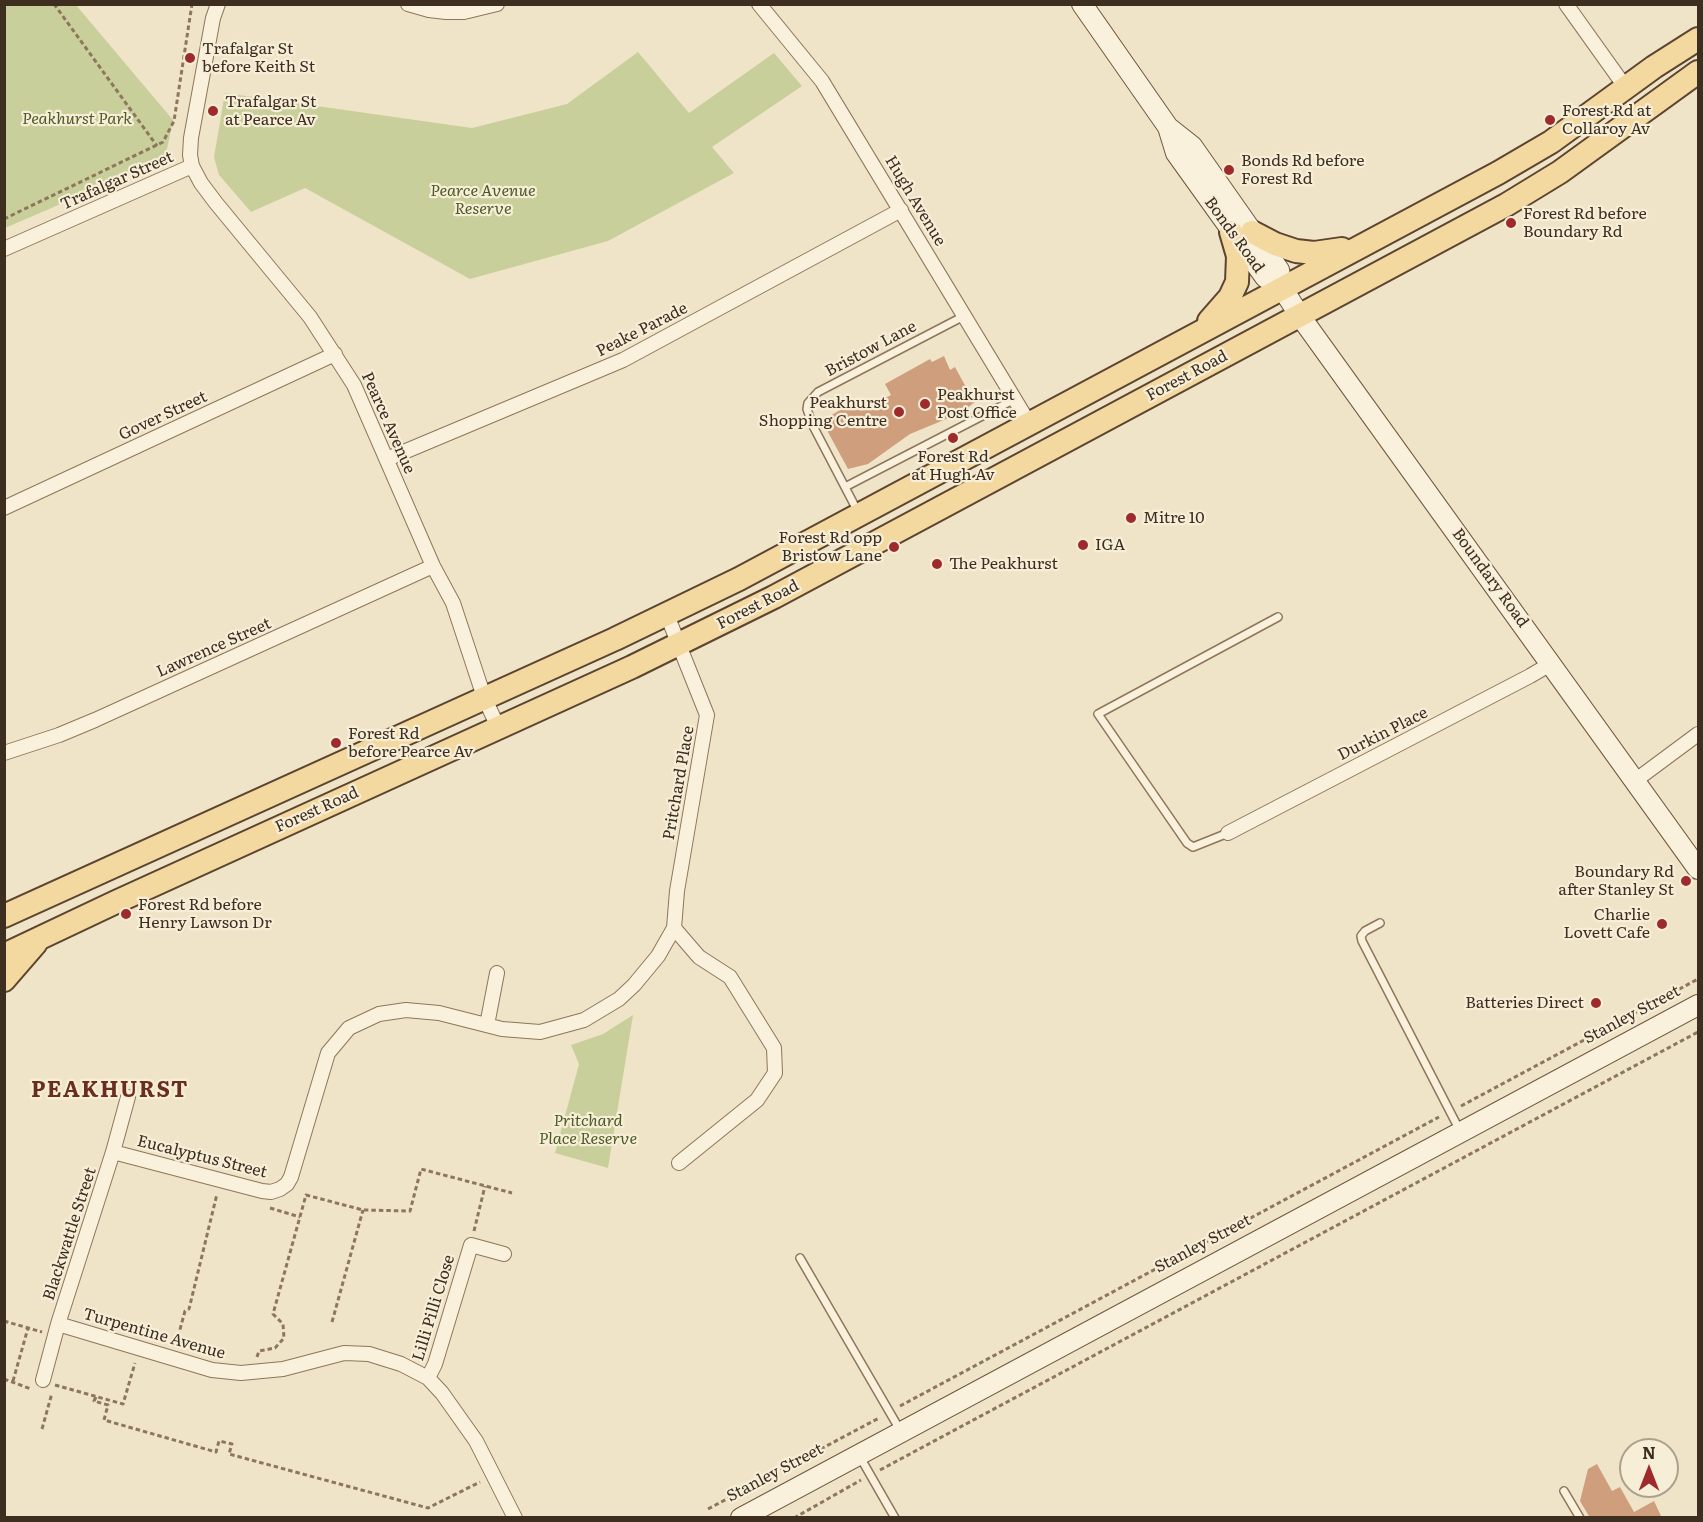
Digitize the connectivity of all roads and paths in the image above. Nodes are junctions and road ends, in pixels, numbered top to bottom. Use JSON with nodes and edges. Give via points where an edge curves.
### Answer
{"nodes":[{"id":1,"x":54,"y":4,"type":"edge"},
{"id":2,"x":192,"y":4,"type":"edge"},
{"id":3,"x":218,"y":4,"type":"edge"},
{"id":4,"x":408,"y":4,"type":"edge"},
{"id":5,"x":497,"y":4,"type":"edge"},
{"id":6,"x":759,"y":4,"type":"edge"},
{"id":7,"x":1082,"y":4,"type":"edge"},
{"id":8,"x":1566,"y":4,"type":"edge"},
{"id":9,"x":1698,"y":39,"type":"edge"},
{"id":10,"x":1698,"y":72,"type":"edge"},
{"id":11,"x":1626,"y":88,"type":"junction"},
{"id":12,"x":157,"y":146,"type":"junction"},
{"id":13,"x":192,"y":166,"type":"junction"},
{"id":14,"x":901,"y":210,"type":"junction"},
{"id":15,"x":4,"y":219,"type":"edge"},
{"id":16,"x":1242,"y":232,"type":"junction"},
{"id":17,"x":1362,"y":245,"type":"junction"},
{"id":18,"x":4,"y":249,"type":"edge"},
{"id":19,"x":1282,"y":288,"type":"junction"},
{"id":20,"x":964,"y":316,"type":"junction"},
{"id":21,"x":1300,"y":316,"type":"junction"},
{"id":22,"x":1193,"y":337,"type":"junction"},
{"id":23,"x":335,"y":354,"type":"junction"},
{"id":24,"x":1015,"y":399,"type":"junction"},
{"id":25,"x":1029,"y":423,"type":"junction"},
{"id":26,"x":387,"y":459,"type":"junction"},
{"id":27,"x":845,"y":487,"type":"junction"},
{"id":28,"x":4,"y":508,"type":"edge"},
{"id":29,"x":859,"y":514,"type":"junction"},
{"id":30,"x":433,"y":566,"type":"junction"},
{"id":31,"x":667,"y":615,"type":"junction"},
{"id":32,"x":1278,"y":617,"type":"dead end"},
{"id":33,"x":680,"y":644,"type":"junction"},
{"id":34,"x":1552,"y":663,"type":"junction"},
{"id":35,"x":484,"y":698,"type":"junction"},
{"id":36,"x":498,"y":727,"type":"junction"},
{"id":37,"x":1698,"y":734,"type":"edge"},
{"id":38,"x":4,"y":753,"type":"edge"},
{"id":39,"x":1636,"y":780,"type":"junction"},
{"id":40,"x":1228,"y":833,"type":"joint"},
{"id":41,"x":1698,"y":869,"type":"edge"},
{"id":42,"x":4,"y":916,"type":"edge"},
{"id":43,"x":1380,"y":923,"type":"dead end"},
{"id":44,"x":674,"y":928,"type":"junction"},
{"id":45,"x":39,"y":939,"type":"junction"},
{"id":46,"x":4,"y":955,"type":"edge"},
{"id":47,"x":497,"y":973,"type":"dead end"},
{"id":48,"x":1698,"y":979,"type":"edge"},
{"id":49,"x":4,"y":980,"type":"edge"},
{"id":50,"x":1698,"y":1005,"type":"edge"},
{"id":51,"x":487,"y":1025,"type":"junction"},
{"id":52,"x":1698,"y":1032,"type":"edge"},
{"id":53,"x":328,"y":1053,"type":"joint"},
{"id":54,"x":128,"y":1097,"type":"dead end"},
{"id":55,"x":1450,"y":1112,"type":"junction"},
{"id":56,"x":1461,"y":1132,"type":"junction"},
{"id":57,"x":114,"y":1152,"type":"junction"},
{"id":58,"x":679,"y":1163,"type":"dead end"},
{"id":59,"x":485,"y":1186,"type":"junction"},
{"id":60,"x":512,"y":1193,"type":"dead end"},
{"id":61,"x":217,"y":1194,"type":"dead end"},
{"id":62,"x":363,"y":1210,"type":"junction"},
{"id":63,"x":472,"y":1235,"type":"dead end"},
{"id":64,"x":504,"y":1254,"type":"dead end"},
{"id":65,"x":800,"y":1258,"type":"dead end"},
{"id":66,"x":4,"y":1321,"type":"edge"},
{"id":67,"x":332,"y":1322,"type":"dead end"},
{"id":68,"x":28,"y":1328,"type":"junction"},
{"id":69,"x":57,"y":1330,"type":"junction"},
{"id":70,"x":176,"y":1345,"type":"dead end"},
{"id":71,"x":136,"y":1358,"type":"dead end"},
{"id":72,"x":250,"y":1359,"type":"dead end"},
{"id":73,"x":257,"y":1365,"type":"junction"},
{"id":74,"x":428,"y":1378,"type":"junction"},
{"id":75,"x":43,"y":1380,"type":"dead end"},
{"id":76,"x":13,"y":1381,"type":"dead end"},
{"id":77,"x":96,"y":1396,"type":"junction"},
{"id":78,"x":900,"y":1407,"type":"dead end"},
{"id":79,"x":879,"y":1418,"type":"dead end"},
{"id":80,"x":42,"y":1429,"type":"dead end"},
{"id":81,"x":901,"y":1432,"type":"junction"},
{"id":82,"x":859,"y":1455,"type":"junction"},
{"id":83,"x":871,"y":1474,"type":"junction"},
{"id":84,"x":480,"y":1482,"type":"dead end"},
{"id":85,"x":1564,"y":1491,"type":"dead end"},
{"id":86,"x":708,"y":1509,"type":"dead end"},
{"id":87,"x":515,"y":1518,"type":"edge"},
{"id":88,"x":741,"y":1518,"type":"edge"},
{"id":89,"x":794,"y":1518,"type":"edge"},
{"id":90,"x":895,"y":1518,"type":"edge"},
{"id":91,"x":1580,"y":1518,"type":"edge"}],
"edges":[{"from":1,"to":12,"type":"path"},
{"from":2,"to":12,"type":"path","via":[[174,121]]},
{"from":3,"to":13,"type":"street","name":"Trafalgar Street","via":[[191,138]]},
{"from":4,"to":5,"type":"street","via":[[447,12]]},
{"from":6,"to":14,"type":"street","name":"Hugh Avenue","via":[[822,81]]},
{"from":7,"to":16,"type":"street","name":"Bonds Road","via":[[1168,128],[1192,146]]},
{"from":8,"to":11,"type":"street"},
{"from":9,"to":11,"type":"main road","name":"Forest Road"},
{"from":10,"to":21,"type":"main road","name":"Forest Road","via":[[1524,195]]},
{"from":11,"to":17,"type":"main road","name":"Forest Road","via":[[1525,158]]},
{"from":12,"to":15,"type":"path"},
{"from":13,"to":18,"type":"street","name":"Trafalgar Street"},
{"from":13,"to":23,"type":"street","name":"Pearce Avenue","via":[[211,197],[310,317]]},
{"from":14,"to":20,"type":"street","name":"Hugh Avenue"},
{"from":14,"to":26,"type":"street","name":"Peake Parade","via":[[623,360]]},
{"from":16,"to":17,"type":"main road","via":[[1304,253]]},
{"from":16,"to":19,"type":"street","name":"Bonds Road","via":[[1278,270]]},
{"from":16,"to":22,"type":"main road","via":[[1234,291]]},
{"from":17,"to":19,"type":"main road","name":"Forest Road"},
{"from":19,"to":21,"type":"street","name":"Boundary Road"},
{"from":19,"to":22,"type":"main road","name":"Forest Road"},
{"from":20,"to":24,"type":"street","name":"Hugh Avenue"},
{"from":20,"to":27,"type":"lane","name":"Bristow Lane","via":[[818,392],[808,403],[808,416]]},
{"from":21,"to":33,"type":"main road","name":"Forest Road"},
{"from":21,"to":34,"type":"street","name":"Boundary Road"},
{"from":22,"to":25,"type":"main road","name":"Forest Road"},
{"from":23,"to":26,"type":"street","name":"Pearce Avenue","via":[[354,385]]},
{"from":23,"to":28,"type":"street","name":"Gover Street"},
{"from":24,"to":25,"type":"street","name":"Hugh Avenue"},
{"from":24,"to":27,"type":"lane"},
{"from":25,"to":29,"type":"main road","name":"Forest Road"},
{"from":26,"to":30,"type":"street","name":"Pearce Avenue"},
{"from":27,"to":29,"type":"lane","name":"Bristow Lane"},
{"from":29,"to":31,"type":"main road","name":"Forest Road"},
{"from":30,"to":35,"type":"street","name":"Pearce Avenue","via":[[453,603]]},
{"from":30,"to":38,"type":"street","name":"Lawrence Street","via":[[95,720]]},
{"from":31,"to":33,"type":"street","name":"Pritchard Place"},
{"from":31,"to":35,"type":"main road","name":"Forest Road"},
{"from":32,"to":40,"type":"lane","via":[[1098,714],[1187,843],[1193,847]]},
{"from":33,"to":36,"type":"main road","name":"Forest Road"},
{"from":33,"to":44,"type":"street","name":"Pritchard Place","via":[[707,715]]},
{"from":34,"to":39,"type":"street","name":"Boundary Road"},
{"from":34,"to":40,"type":"street","name":"Durkin Place"},
{"from":35,"to":36,"type":"street","name":"Pearce Avenue"},
{"from":35,"to":42,"type":"main road","name":"Forest Road"},
{"from":36,"to":45,"type":"main road","name":"Forest Road"},
{"from":37,"to":39,"type":"street"},
{"from":39,"to":41,"type":"street","name":"Boundary Road"},
{"from":43,"to":55,"type":"lane","via":[[1365,931],[1362,941]]},
{"from":44,"to":51,"type":"street","name":"Pritchard Place","via":[[640,978],[601,1012],[567,1027],[540,1032]]},
{"from":44,"to":58,"type":"street","via":[[699,957],[730,977],[774,1048],[775,1073],[757,1100]]},
{"from":45,"to":46,"type":"main road","name":"Forest Road"},
{"from":45,"to":49,"type":"main road"},
{"from":47,"to":51,"type":"street"},
{"from":48,"to":55,"type":"path","name":"Stanley Street"},
{"from":50,"to":56,"type":"street","name":"Stanley Street"},
{"from":51,"to":53,"type":"street","name":"Pritchard Place","via":[[439,1013],[394,1011],[349,1028]]},
{"from":52,"to":83,"type":"path"},
{"from":53,"to":57,"type":"street","name":"Eucalyptus Street","via":[[291,1178],[280,1190],[262,1191]]},
{"from":54,"to":57,"type":"street","name":"Blackwattle Street"},
{"from":55,"to":56,"type":"lane"},
{"from":55,"to":78,"type":"path","name":"Stanley Street"},
{"from":56,"to":81,"type":"street","name":"Stanley Street"},
{"from":57,"to":69,"type":"street","name":"Blackwattle Street"},
{"from":59,"to":60,"type":"path"},
{"from":59,"to":62,"type":"path","via":[[421,1169],[410,1211]]},
{"from":59,"to":63,"type":"path"},
{"from":61,"to":70,"type":"path","via":[[189,1309],[185,1311]]},
{"from":62,"to":67,"type":"path"},
{"from":62,"to":73,"type":"path","via":[[306,1195],[273,1314],[283,1324],[284,1338],[275,1348],[259,1351]]},
{"from":64,"to":74,"type":"street","name":"Lilli Pilli Close","via":[[471,1245]]},
{"from":65,"to":81,"type":"lane"},
{"from":66,"to":68,"type":"path"},
{"from":68,"to":69,"type":"path"},
{"from":68,"to":76,"type":"path"},
{"from":69,"to":73,"type":"street","name":"Turpentine Avenue","via":[[212,1370],[241,1373]]},
{"from":69,"to":75,"type":"street","name":"Blackwattle Street"},
{"from":71,"to":77,"type":"path","via":[[123,1404]]},
{"from":72,"to":73,"type":"path"},
{"from":73,"to":74,"type":"street","name":"Turpentine Avenue","via":[[283,1369],[344,1353],[369,1354]]},
{"from":74,"to":87,"type":"street","name":"Turpentine Avenue","via":[[476,1440]]},
{"from":77,"to":80,"type":"path","via":[[54,1385]]},
{"from":77,"to":84,"type":"path","via":[[94,1401],[108,1405],[104,1420],[216,1452],[219,1441],[232,1444],[229,1454],[428,1508]]},
{"from":79,"to":86,"type":"path","name":"Stanley Street"},
{"from":81,"to":82,"type":"street","name":"Stanley Street"},
{"from":82,"to":83,"type":"lane"},
{"from":82,"to":88,"type":"street","name":"Stanley Street"},
{"from":83,"to":89,"type":"path"},
{"from":83,"to":90,"type":"lane"},
{"from":85,"to":91,"type":"lane"}]}
